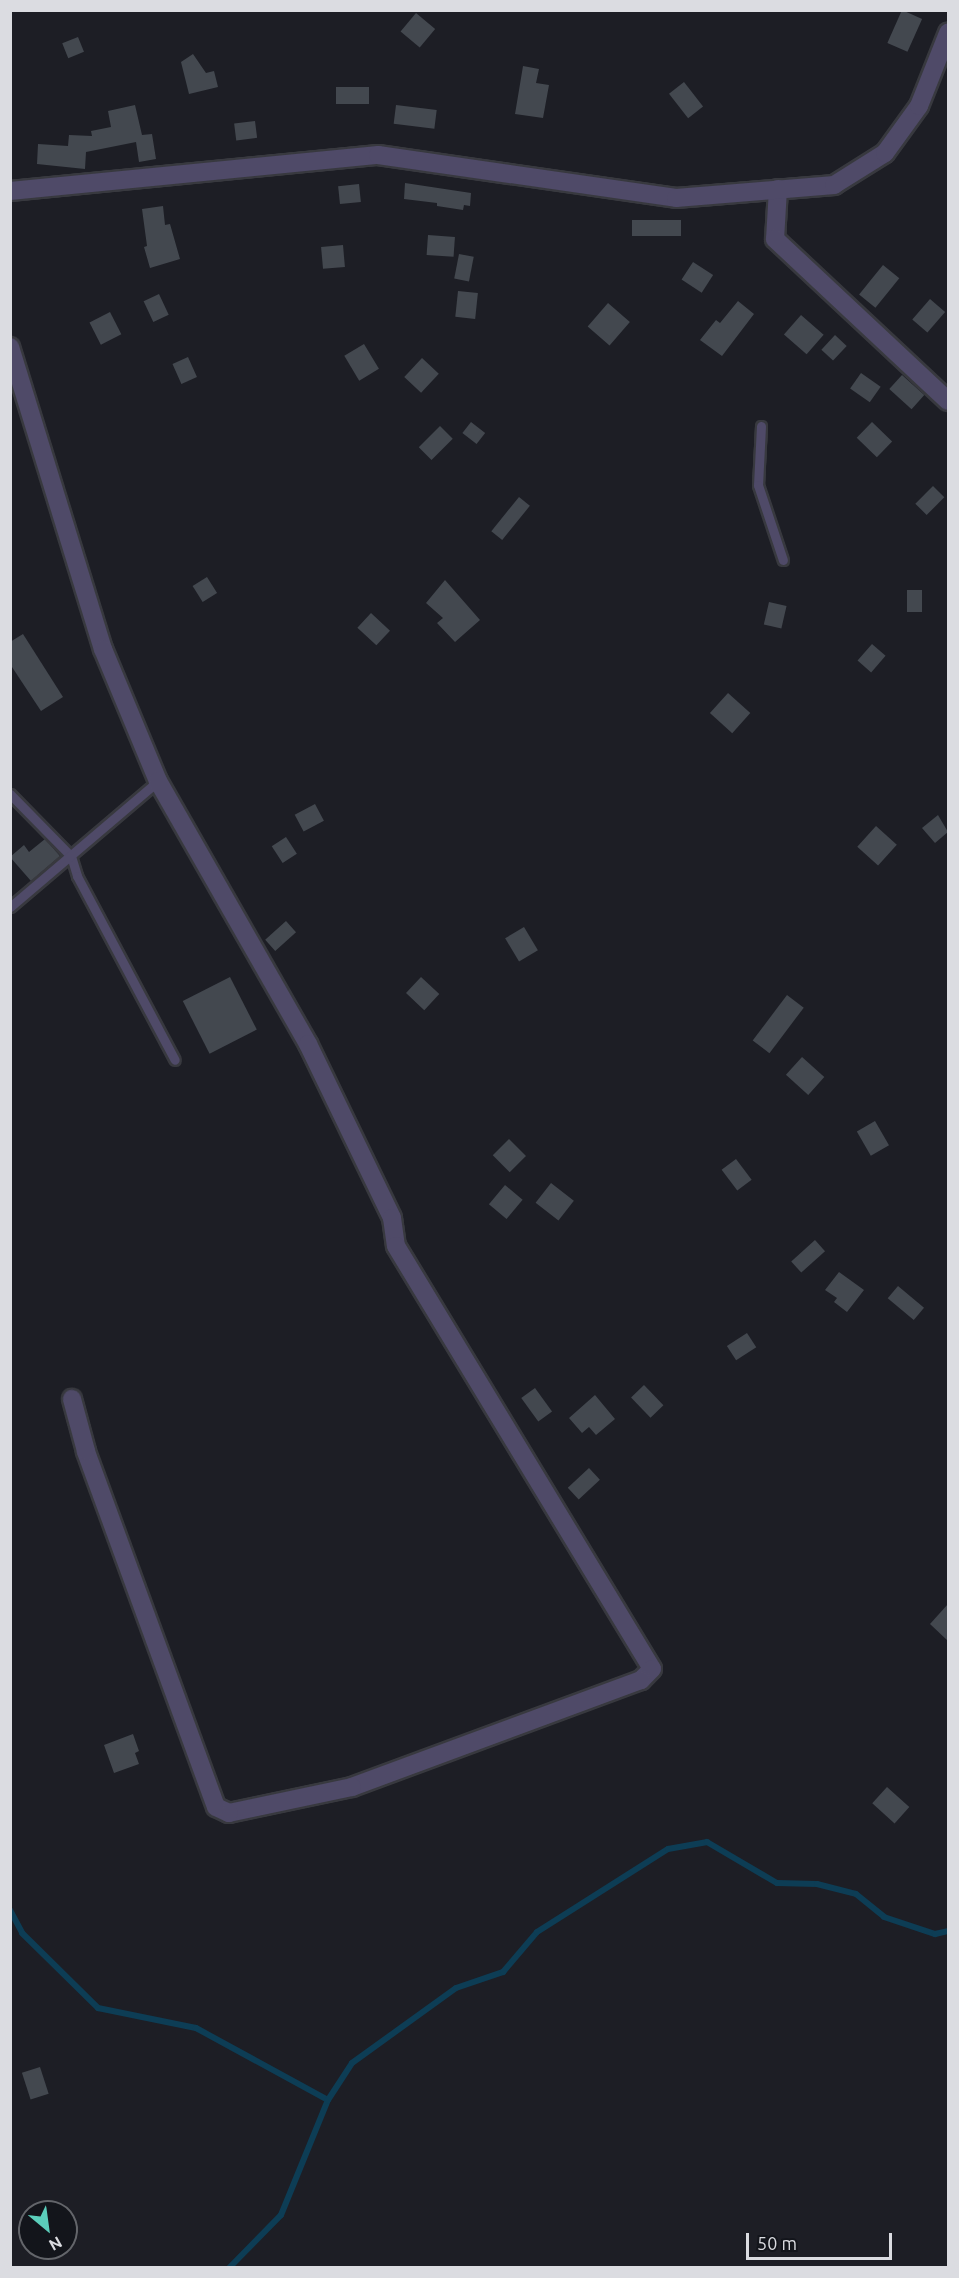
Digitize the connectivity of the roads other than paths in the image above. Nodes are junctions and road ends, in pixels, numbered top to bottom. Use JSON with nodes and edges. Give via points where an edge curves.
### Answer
{"nodes":[{"id":1,"x":948,"y":33,"type":"edge"},
{"id":2,"x":778,"y":189,"type":"junction"},
{"id":3,"x":10,"y":191,"type":"edge"},
{"id":4,"x":10,"y":347,"type":"edge"},
{"id":5,"x":948,"y":401,"type":"edge"},
{"id":6,"x":761,"y":426,"type":"dead end"},
{"id":7,"x":783,"y":560,"type":"dead end"},
{"id":8,"x":158,"y":781,"type":"junction"},
{"id":9,"x":10,"y":794,"type":"edge"},
{"id":10,"x":71,"y":856,"type":"junction"},
{"id":11,"x":10,"y":907,"type":"edge"},
{"id":12,"x":175,"y":1060,"type":"dead end"},
{"id":13,"x":72,"y":1400,"type":"dead end"}],
"edges":[{"from":1,"to":2,"type":"street","via":[[919,106],[885,153],[834,185]]},
{"from":2,"to":3,"type":"street","via":[[676,198],[378,155]]},
{"from":2,"to":5,"type":"street","via":[[775,240]]},
{"from":4,"to":8,"type":"street","via":[[103,649]]},
{"from":6,"to":7,"type":"lane","via":[[758,485]]},
{"from":8,"to":10,"type":"lane"},
{"from":8,"to":13,"type":"street","via":[[308,1044],[392,1218],[396,1246],[652,1669],[640,1680],[352,1786],[229,1813],[216,1807],[86,1451]]},
{"from":9,"to":10,"type":"lane"},
{"from":10,"to":11,"type":"lane"},
{"from":10,"to":12,"type":"lane","via":[[77,876]]}]}
